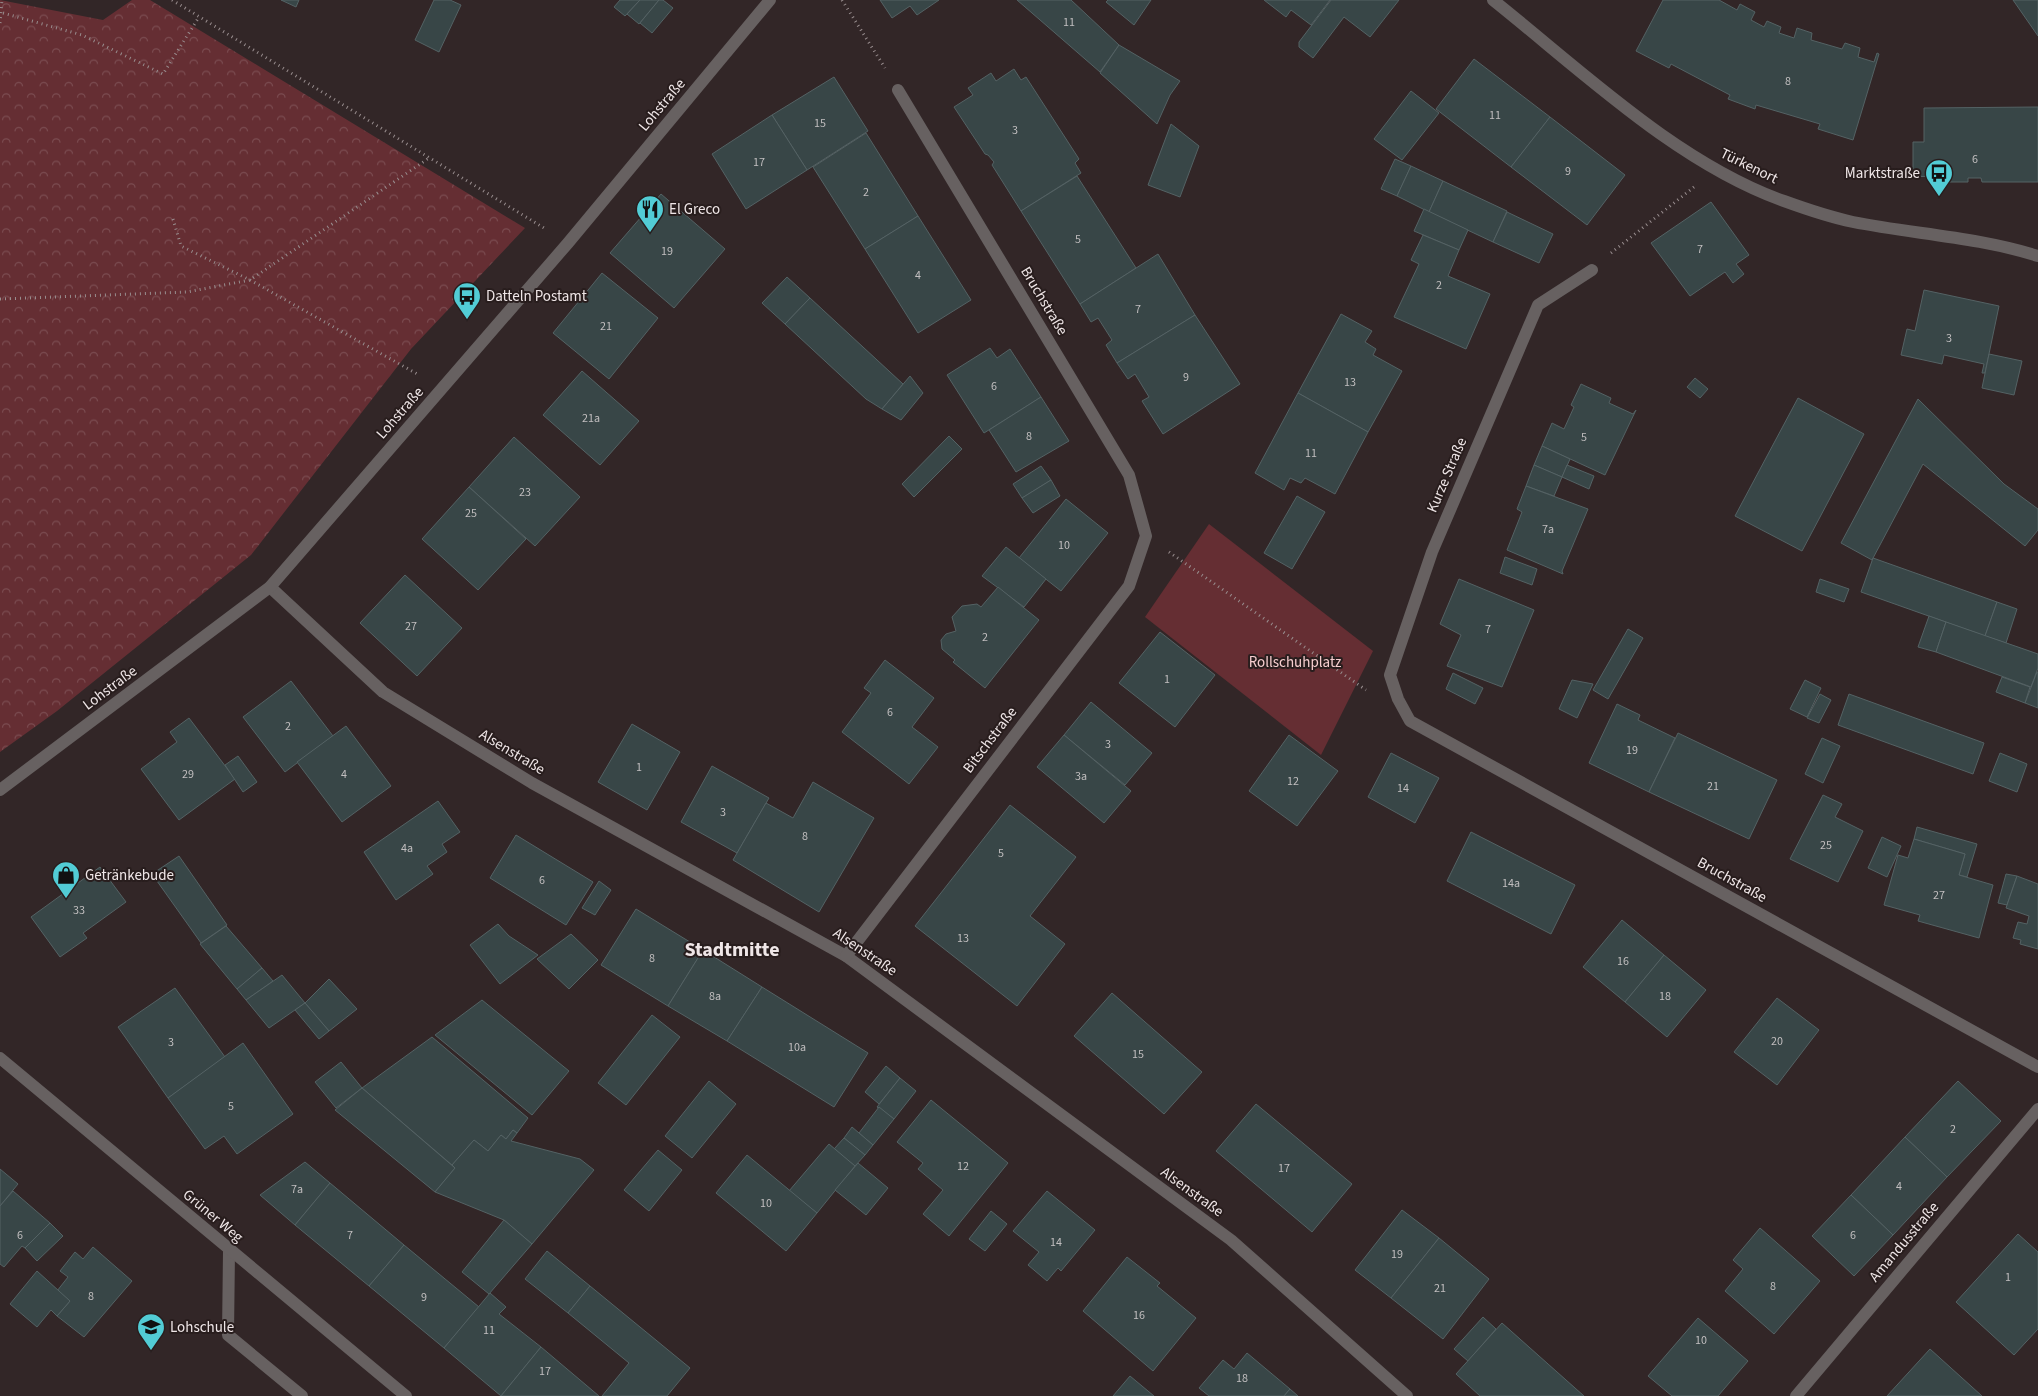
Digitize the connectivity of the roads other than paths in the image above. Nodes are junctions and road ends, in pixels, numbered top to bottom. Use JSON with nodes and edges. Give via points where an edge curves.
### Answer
{"nodes":[{"id":1,"x":770,"y":0,"type":"edge"},
{"id":2,"x":1494,"y":0,"type":"edge"},
{"id":3,"x":898,"y":90,"type":"road end"},
{"id":4,"x":2038,"y":256,"type":"edge"},
{"id":5,"x":1592,"y":270,"type":"road end"},
{"id":6,"x":1146,"y":536,"type":"joint"},
{"id":7,"x":270,"y":587,"type":"junction"},
{"id":8,"x":1410,"y":721,"type":"joint"},
{"id":9,"x":0,"y":790,"type":"edge"},
{"id":10,"x":846,"y":956,"type":"junction"},
{"id":11,"x":0,"y":1058,"type":"edge"},
{"id":12,"x":2038,"y":1067,"type":"edge"},
{"id":13,"x":2038,"y":1109,"type":"edge"},
{"id":14,"x":229,"y":1251,"type":"junction"},
{"id":15,"x":302,"y":1396,"type":"edge"},
{"id":16,"x":406,"y":1396,"type":"edge"},
{"id":17,"x":1408,"y":1396,"type":"edge"},
{"id":18,"x":1796,"y":1396,"type":"edge"}],
"edges":[{"from":1,"to":7,"type":"street","name":"Lohstraße","via":[[568,243]]},
{"from":2,"to":4,"type":"street","name":"Türkenort","via":[[1646,123],[1716,170],[1783,201],[1851,221],[2004,246]]},
{"from":3,"to":6,"type":"street","name":"Bruchstraße","via":[[1129,475]]},
{"from":5,"to":8,"type":"street","name":"Kurze Straße","via":[[1538,305],[1432,552],[1390,674]]},
{"from":6,"to":10,"type":"street","name":"Bitschstraße","via":[[1129,586]]},
{"from":7,"to":9,"type":"street","name":"Lohstraße"},
{"from":7,"to":10,"type":"street","name":"Alsenstraße","via":[[383,692],[532,784]]},
{"from":8,"to":12,"type":"street","name":"Bruchstraße"},
{"from":10,"to":17,"type":"street","name":"Alsenstraße","via":[[1231,1240]]},
{"from":11,"to":14,"type":"street","name":"Grüner Weg"},
{"from":13,"to":18,"type":"street","name":"Amandusstraße"},
{"from":14,"to":15,"type":"street","via":[[228,1335]]},
{"from":14,"to":16,"type":"street","name":"Grüner Weg"}]}
